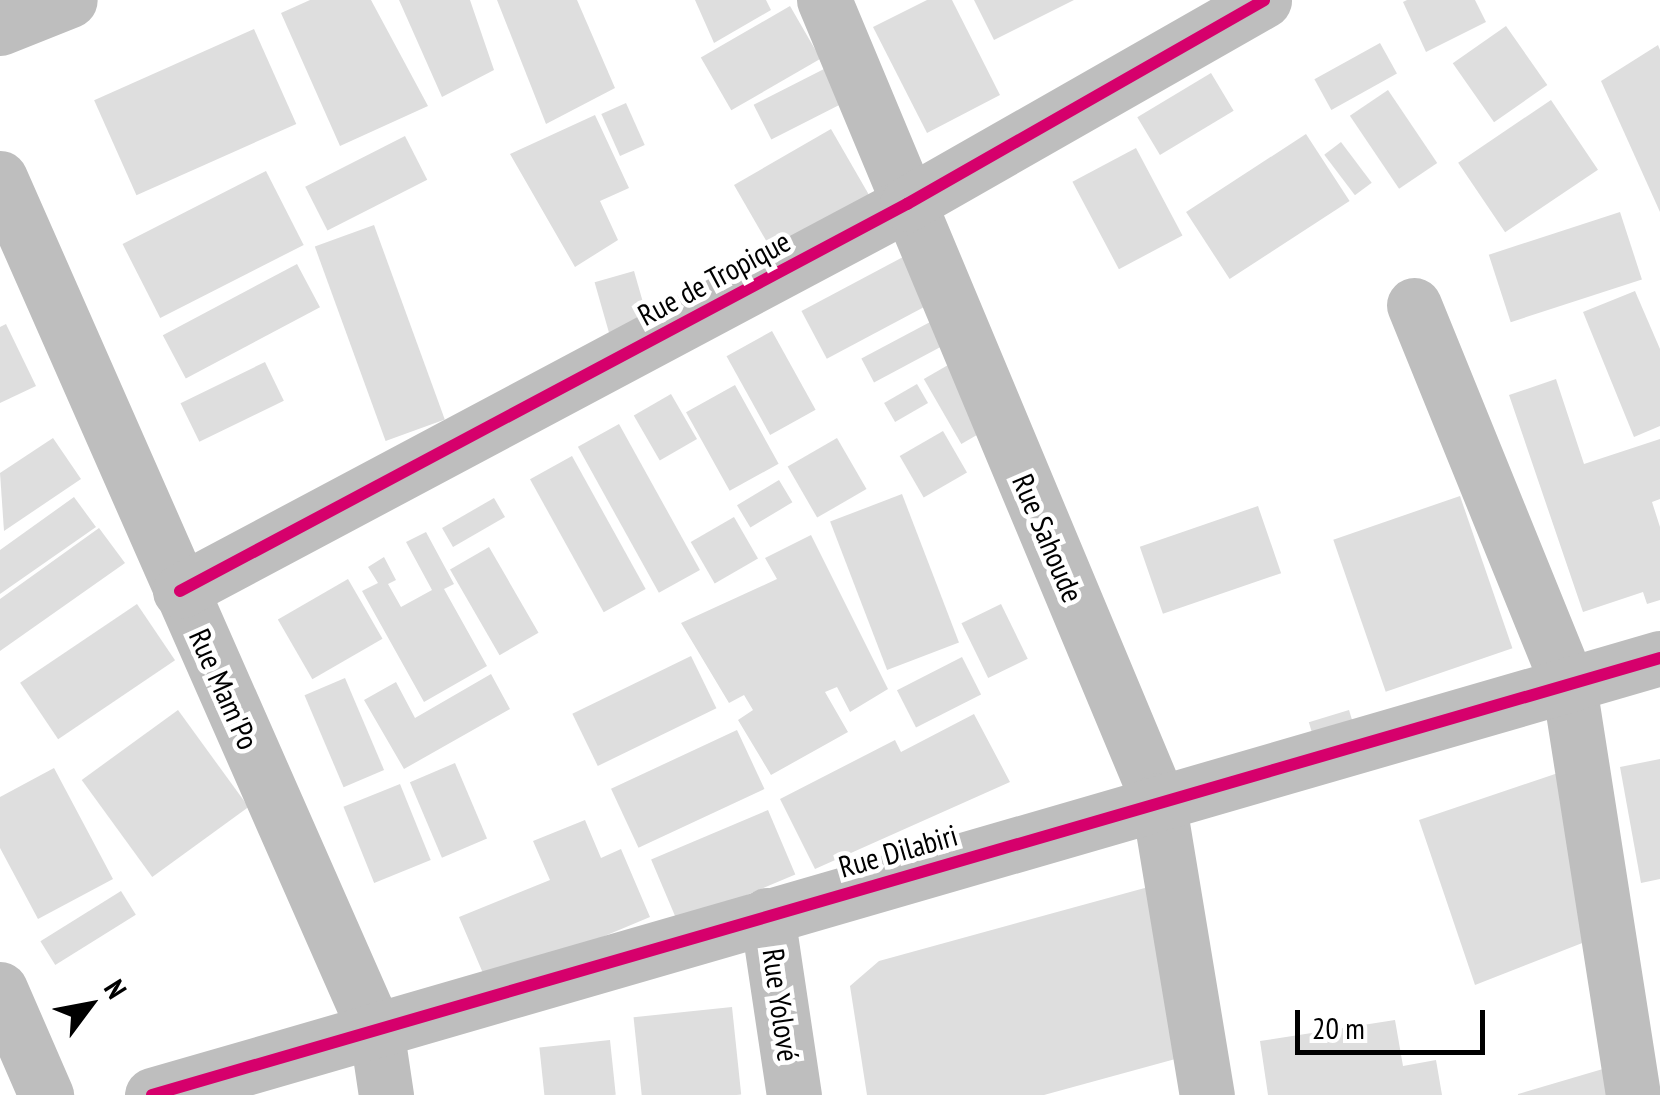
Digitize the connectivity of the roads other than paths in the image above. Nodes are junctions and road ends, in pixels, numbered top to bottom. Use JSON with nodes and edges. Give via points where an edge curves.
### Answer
{"nodes":[{"id":1,"x":70,"y":0,"type":"edge"},
{"id":2,"x":824,"y":0,"type":"edge"},
{"id":3,"x":1264,"y":0,"type":"edge"},
{"id":4,"x":0,"y":28,"type":"edge"},
{"id":5,"x":0,"y":178,"type":"edge"},
{"id":6,"x":908,"y":204,"type":"junction"},
{"id":7,"x":1414,"y":305,"type":"dead end"},
{"id":8,"x":180,"y":591,"type":"junction"},
{"id":9,"x":1660,"y":658,"type":"edge"},
{"id":10,"x":1569,"y":686,"type":"junction"},
{"id":11,"x":1158,"y":800,"type":"junction"},
{"id":12,"x":767,"y":915,"type":"junction"},
{"id":13,"x":0,"y":990,"type":"edge"},
{"id":14,"x":377,"y":1035,"type":"junction"},
{"id":15,"x":46,"y":1095,"type":"edge"},
{"id":16,"x":152,"y":1095,"type":"edge"},
{"id":17,"x":386,"y":1095,"type":"edge"},
{"id":18,"x":794,"y":1095,"type":"edge"},
{"id":19,"x":1207,"y":1095,"type":"edge"},
{"id":20,"x":1633,"y":1095,"type":"edge"}],
"edges":[{"from":1,"to":4,"type":"street"},
{"from":2,"to":6,"type":"street","name":"Rue Sahoude"},
{"from":3,"to":6,"type":"street","name":"Rue de Tropique"},
{"from":5,"to":8,"type":"street","name":"Rue Mam'Po"},
{"from":6,"to":8,"type":"street","name":"Rue de Tropique"},
{"from":6,"to":11,"type":"street","name":"Rue Sahoude"},
{"from":7,"to":10,"type":"street"},
{"from":8,"to":14,"type":"street","name":"Rue Mam'Po"},
{"from":9,"to":10,"type":"street","name":"Rue Dilabiri"},
{"from":10,"to":11,"type":"street","name":"Rue Dilabiri"},
{"from":10,"to":20,"type":"street"},
{"from":11,"to":12,"type":"street","name":"Rue Dilabiri"},
{"from":11,"to":19,"type":"street","name":"Rue Sahoude"},
{"from":12,"to":14,"type":"street","name":"Rue Dilabiri"},
{"from":12,"to":18,"type":"street","name":"Rue Yolové"},
{"from":13,"to":15,"type":"street"},
{"from":14,"to":16,"type":"street","name":"Rue Dilabiri"},
{"from":14,"to":17,"type":"street","name":"Rue Mam'Po"}]}
